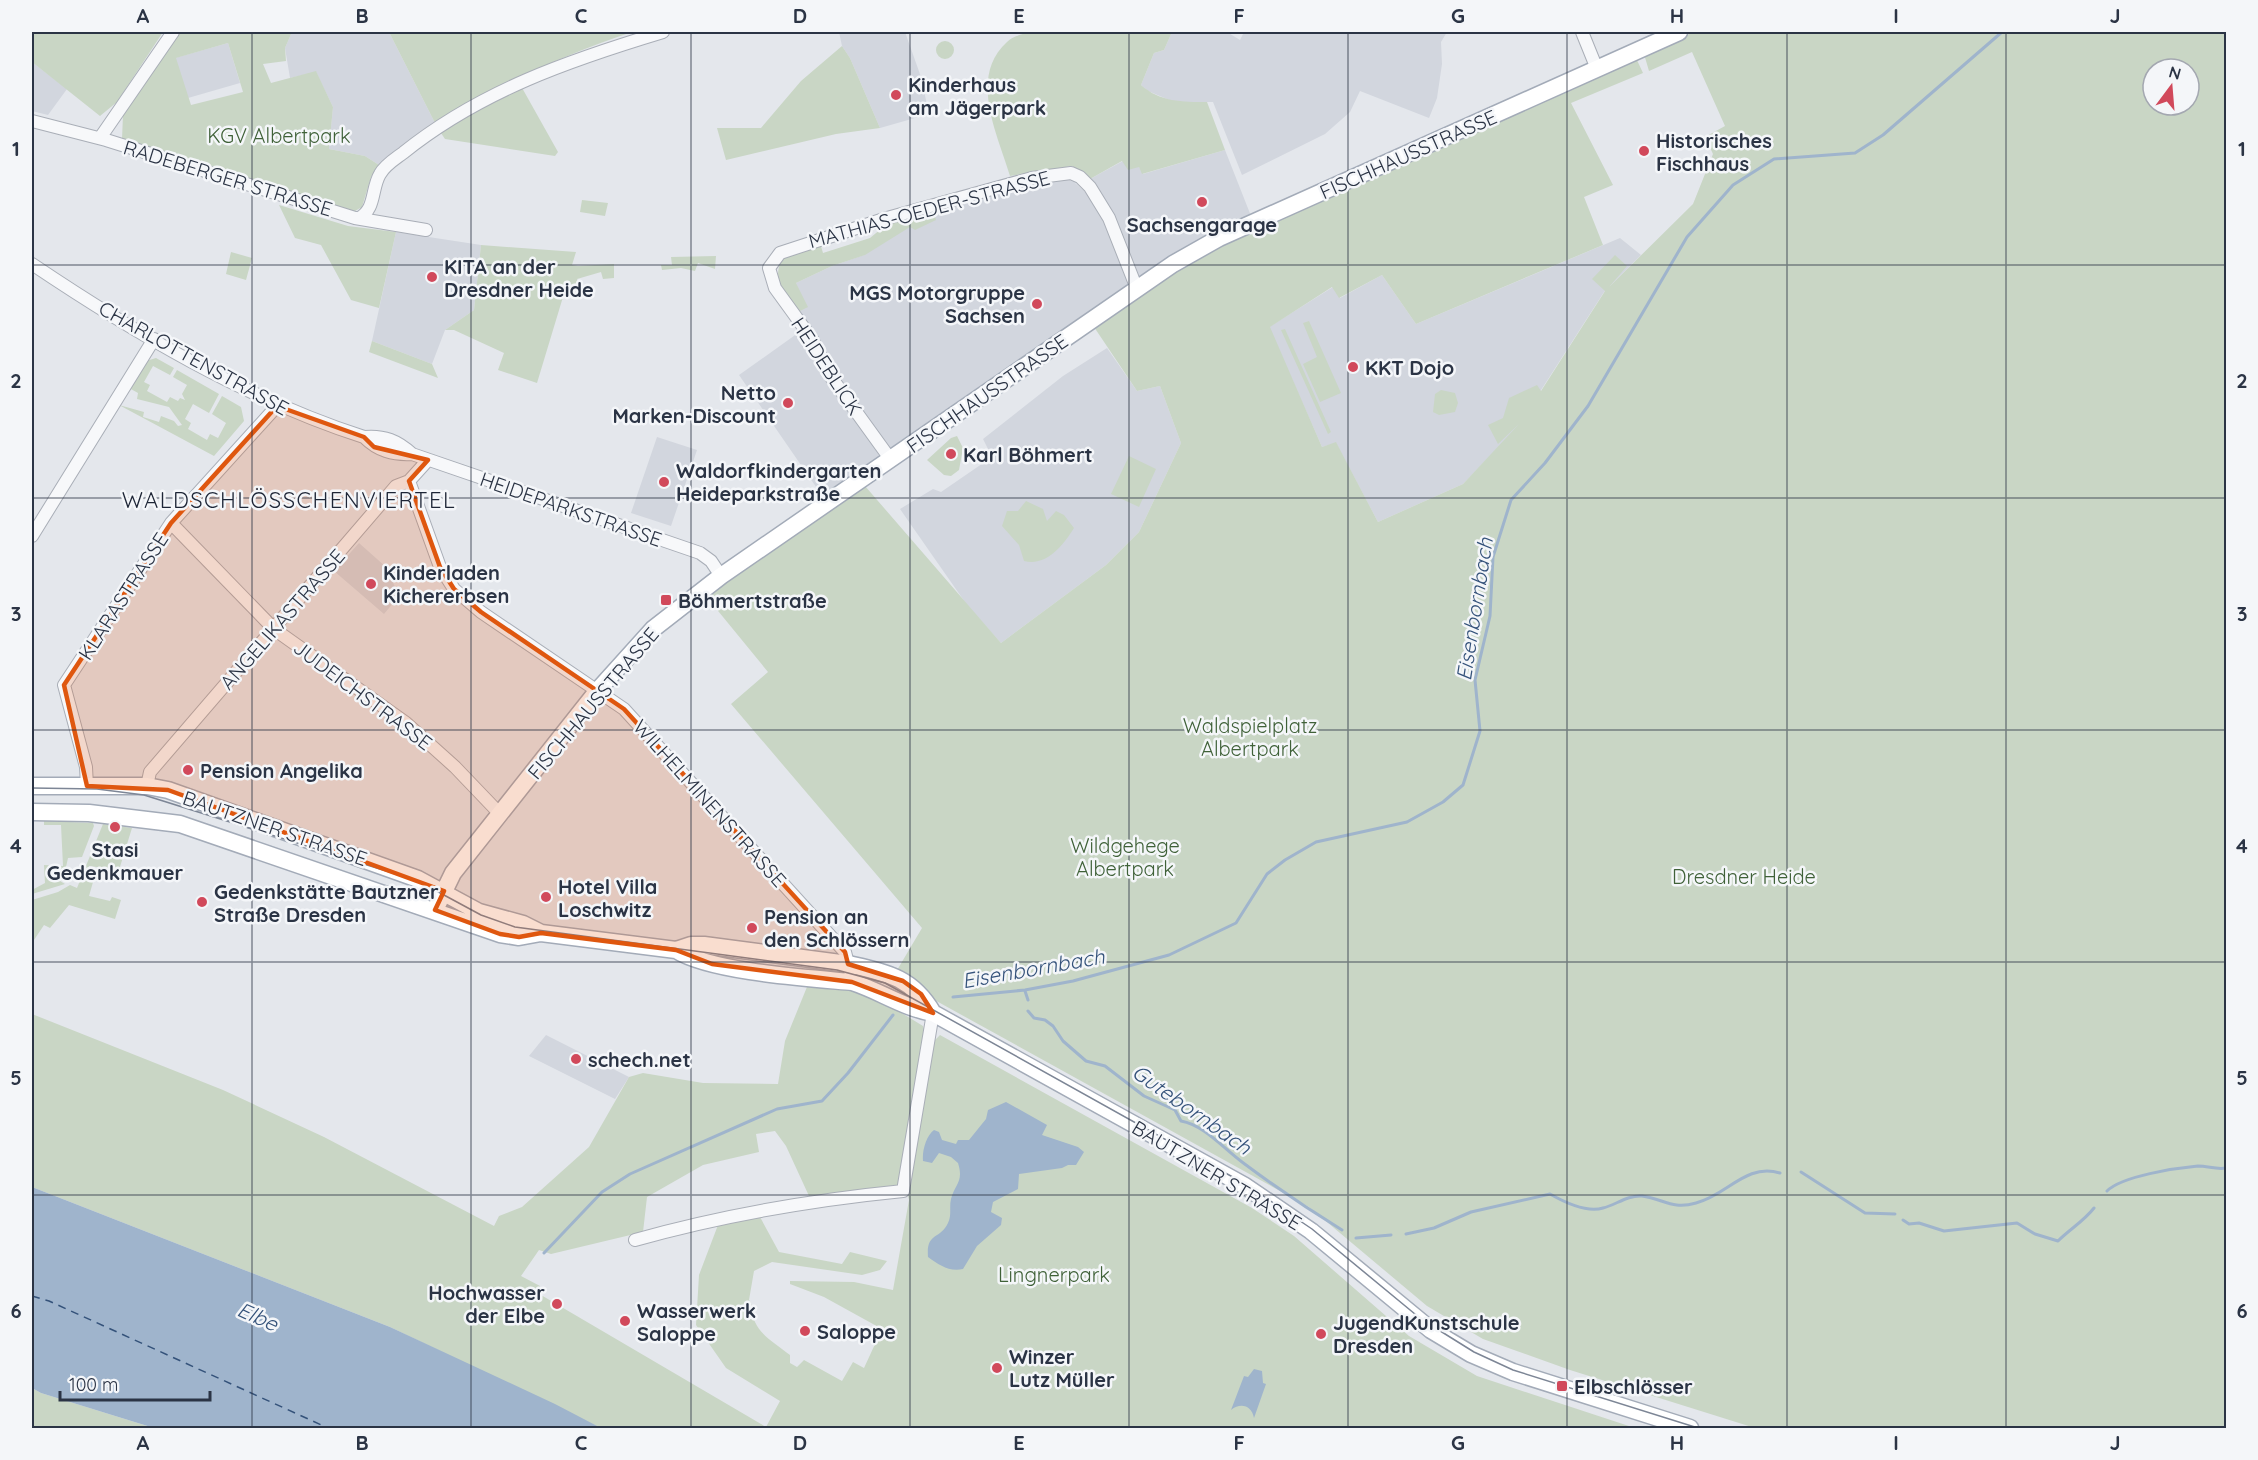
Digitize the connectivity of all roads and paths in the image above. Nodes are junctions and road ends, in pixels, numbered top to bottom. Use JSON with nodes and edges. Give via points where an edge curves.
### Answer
{"nodes":[{"id":1,"x":173,"y":32,"type":"edge"},
{"id":2,"x":663,"y":32,"type":"edge"},
{"id":3,"x":1582,"y":32,"type":"edge"},
{"id":4,"x":1673,"y":34,"type":"edge"},
{"id":5,"x":1598,"y":69,"type":"junction"},
{"id":6,"x":32,"y":121,"type":"edge"},
{"id":7,"x":100,"y":138,"type":"junction"},
{"id":8,"x":359,"y":218,"type":"junction"},
{"id":9,"x":426,"y":230,"type":"dead end"},
{"id":10,"x":32,"y":264,"type":"edge"},
{"id":11,"x":769,"y":268,"type":"joint"},
{"id":12,"x":1137,"y":289,"type":"junction"},
{"id":13,"x":154,"y":339,"type":"junction"},
{"id":14,"x":277,"y":406,"type":"junction"},
{"id":15,"x":412,"y":454,"type":"joint"},
{"id":16,"x":428,"y":460,"type":"junction"},
{"id":17,"x":891,"y":460,"type":"junction"},
{"id":18,"x":409,"y":481,"type":"junction"},
{"id":19,"x":171,"y":524,"type":"junction"},
{"id":20,"x":32,"y":536,"type":"edge"},
{"id":21,"x":721,"y":576,"type":"junction"},
{"id":22,"x":274,"y":629,"type":"junction"},
{"id":23,"x":598,"y":690,"type":"junction"},
{"id":24,"x":32,"y":786,"type":"edge"},
{"id":25,"x":87,"y":786,"type":"junction"},
{"id":26,"x":147,"y":786,"type":"junction"},
{"id":27,"x":32,"y":802,"type":"edge"},
{"id":28,"x":32,"y":812,"type":"edge"},
{"id":29,"x":500,"y":814,"type":"junction"},
{"id":30,"x":180,"y":824,"type":"junction"},
{"id":31,"x":444,"y":891,"type":"junction"},
{"id":32,"x":435,"y":910,"type":"junction"},
{"id":33,"x":541,"y":933,"type":"junction"},
{"id":34,"x":676,"y":950,"type":"junction"},
{"id":35,"x":848,"y":964,"type":"junction"},
{"id":36,"x":852,"y":982,"type":"junction"},
{"id":37,"x":933,"y":1013,"type":"junction"},
{"id":38,"x":635,"y":1240,"type":"dead end"},
{"id":39,"x":1690,"y":1428,"type":"edge"}],
"edges":[{"from":1,"to":7,"type":"street"},
{"from":2,"to":8,"type":"street","via":[[583,56],[515,84],[433,129],[384,168],[368,211]]},
{"from":3,"to":5,"type":"street"},
{"from":4,"to":5,"type":"main road","name":"FISCHHAUSSTRASSE"},
{"from":5,"to":12,"type":"main road","name":"FISCHHAUSSTRASSE","via":[[1219,238]]},
{"from":6,"to":7,"type":"street","name":"RADEBERGER STRASSE"},
{"from":7,"to":8,"type":"street","name":"RADEBERGER STRASSE"},
{"from":8,"to":9,"type":"street","name":"RADEBERGER STRASSE"},
{"from":10,"to":13,"type":"street","name":"CHARLOTTENSTRASSE"},
{"from":11,"to":12,"type":"street","name":"MATHIAS-OEDER-STRASSE","via":[[787,248],[1062,172],[1080,177],[1099,201]]},
{"from":11,"to":17,"type":"street","name":"HEIDEBLICK","via":[[775,288],[812,339],[831,377]]},
{"from":12,"to":17,"type":"main road","name":"FISCHHAUSSTRASSE"},
{"from":13,"to":14,"type":"street","name":"CHARLOTTENSTRASSE"},
{"from":13,"to":20,"type":"street"},
{"from":14,"to":15,"type":"street","name":"CHARLOTTENSTRASSE","via":[[364,437],[377,436],[400,443]]},
{"from":14,"to":19,"type":"street","name":"KLARASTRASSE"},
{"from":15,"to":16,"type":"street","name":"HEIDEPARKSTRASSE"},
{"from":16,"to":18,"type":"street","name":"ANGELIKASTRASSE"},
{"from":16,"to":21,"type":"street","name":"HEIDEPARKSTRASSE","via":[[700,553]]},
{"from":17,"to":21,"type":"main road","name":"FISCHHAUSSTRASSE"},
{"from":18,"to":22,"type":"street","name":"ANGELIKASTRASSE","via":[[396,486]]},
{"from":18,"to":23,"type":"street","via":[[440,567],[454,589],[481,612]]},
{"from":19,"to":22,"type":"street","name":"JUDEICHSTRASSE"},
{"from":19,"to":25,"type":"street","name":"KLARASTRASSE","via":[[64,685],[86,767]]},
{"from":21,"to":23,"type":"main road","name":"FISCHHAUSSTRASSE","via":[[653,629]]},
{"from":22,"to":26,"type":"street","name":"ANGELIKASTRASSE","via":[[150,772]]},
{"from":22,"to":29,"type":"street","name":"JUDEICHSTRASSE","via":[[406,723]]},
{"from":23,"to":29,"type":"main road","name":"FISCHHAUSSTRASSE"},
{"from":23,"to":35,"type":"street","name":"WILHELMINENSTRASSE","via":[[632,718],[845,952]]},
{"from":24,"to":25,"type":"main road","name":"BAUTZNER STRASSE"},
{"from":25,"to":26,"type":"main road","name":"BAUTZNER STRASSE"},
{"from":26,"to":31,"type":"main road","name":"BAUTZNER STRASSE","via":[[274,826]]},
{"from":27,"to":30,"type":"main road","via":[[108,805]]},
{"from":28,"to":30,"type":"main road","name":"BAUTZNER STRASSE","via":[[89,813]]},
{"from":29,"to":31,"type":"main road","name":"FISCHHAUSSTRASSE","via":[[453,873]]},
{"from":30,"to":32,"type":"main road","name":"BAUTZNER STRASSE"},
{"from":31,"to":32,"type":"main road","name":"FISCHHAUSSTRASSE"},
{"from":31,"to":33,"type":"main road","name":"BAUTZNER STRASSE","via":[[479,912]]},
{"from":32,"to":33,"type":"main road","name":"BAUTZNER STRASSE","via":[[500,934],[519,937]]},
{"from":33,"to":34,"type":"main road","name":"BAUTZNER STRASSE"},
{"from":34,"to":35,"type":"main road","name":"BAUTZNER STRASSE","via":[[704,945]]},
{"from":34,"to":36,"type":"main road","name":"BAUTZNER STRASSE","via":[[712,964]]},
{"from":35,"to":36,"type":"street","name":"WILHELMINENSTRASSE"},
{"from":35,"to":37,"type":"main road","name":"BAUTZNER STRASSE","via":[[903,981],[921,994]]},
{"from":36,"to":37,"type":"main road","name":"BAUTZNER STRASSE","via":[[908,1007]]},
{"from":37,"to":38,"type":"street","via":[[903,1191],[816,1199]]},
{"from":37,"to":39,"type":"main road","name":"BAUTZNER STRASSE","via":[[1274,1204],[1431,1330],[1471,1354],[1513,1372]]}]}
